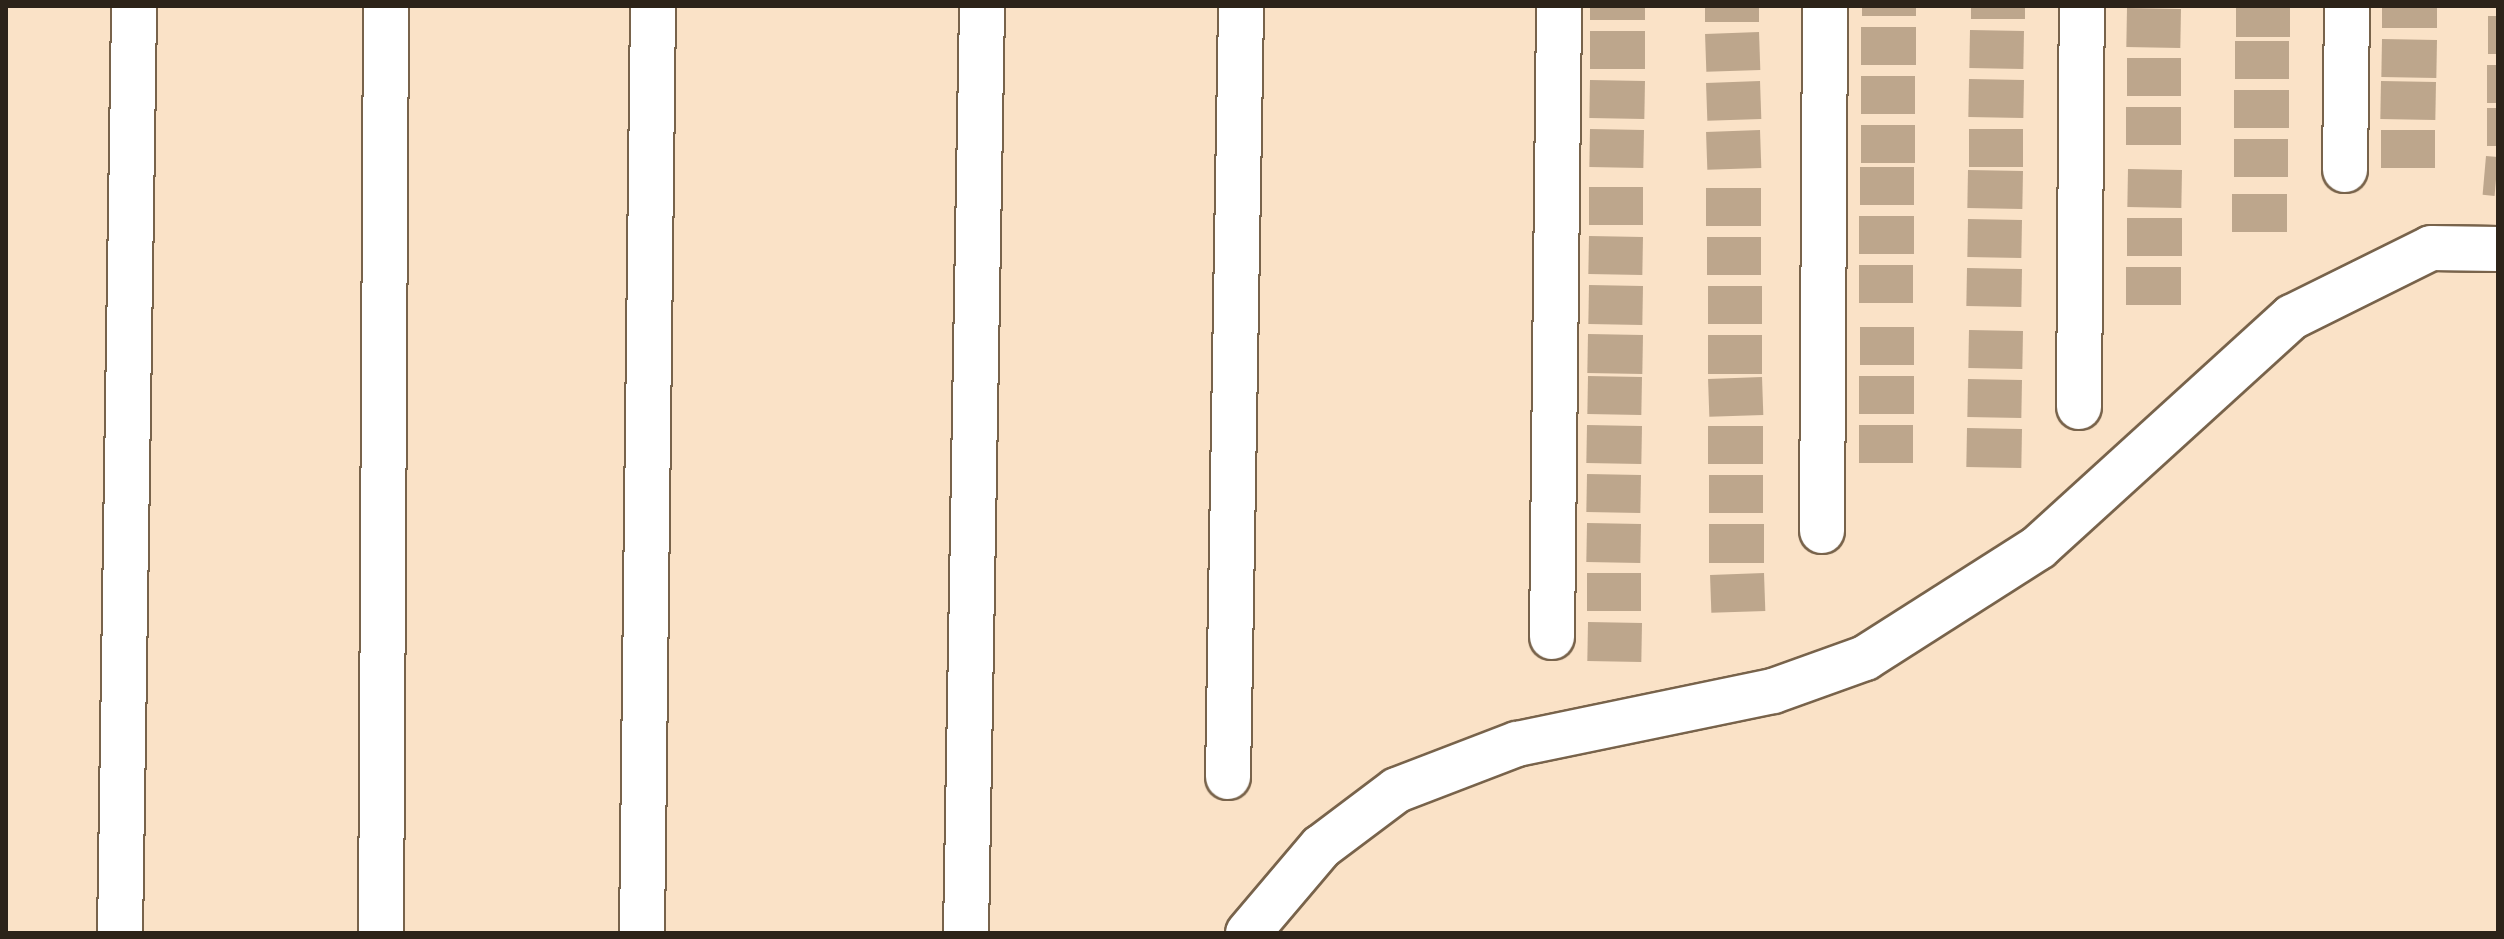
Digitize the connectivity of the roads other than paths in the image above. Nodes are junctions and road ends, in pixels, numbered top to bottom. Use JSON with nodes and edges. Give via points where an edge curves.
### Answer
{"nodes":[{"id":1,"x":134,"y":6,"type":"edge"},
{"id":2,"x":386,"y":6,"type":"edge"},
{"id":3,"x":653,"y":6,"type":"edge"},
{"id":4,"x":982,"y":6,"type":"edge"},
{"id":5,"x":1241,"y":6,"type":"edge"},
{"id":6,"x":1559,"y":6,"type":"edge"},
{"id":7,"x":1825,"y":6,"type":"edge"},
{"id":8,"x":2082,"y":6,"type":"edge"},
{"id":9,"x":2347,"y":6,"type":"edge"},
{"id":10,"x":2345,"y":170,"type":"dead end"},
{"id":11,"x":2498,"y":249,"type":"edge"},
{"id":12,"x":2079,"y":407,"type":"dead end"},
{"id":13,"x":1822,"y":531,"type":"dead end"},
{"id":14,"x":1552,"y":637,"type":"dead end"},
{"id":15,"x":1228,"y":777,"type":"dead end"},
{"id":16,"x":120,"y":933,"type":"edge"},
{"id":17,"x":381,"y":933,"type":"edge"},
{"id":18,"x":642,"y":933,"type":"edge"},
{"id":19,"x":966,"y":933,"type":"edge"},
{"id":20,"x":1248,"y":933,"type":"edge"}],
"edges":[{"from":1,"to":16,"type":"street"},
{"from":2,"to":17,"type":"street"},
{"from":3,"to":18,"type":"street"},
{"from":4,"to":19,"type":"street"},
{"from":5,"to":15,"type":"street"},
{"from":6,"to":14,"type":"street"},
{"from":7,"to":13,"type":"street"},
{"from":8,"to":12,"type":"street"},
{"from":9,"to":10,"type":"street"},
{"from":11,"to":20,"type":"street","via":[[2431,248],[2292,317],[2039,547],[1865,658],[1773,691],[1517,744],[1397,790],[1321,847]]}]}
